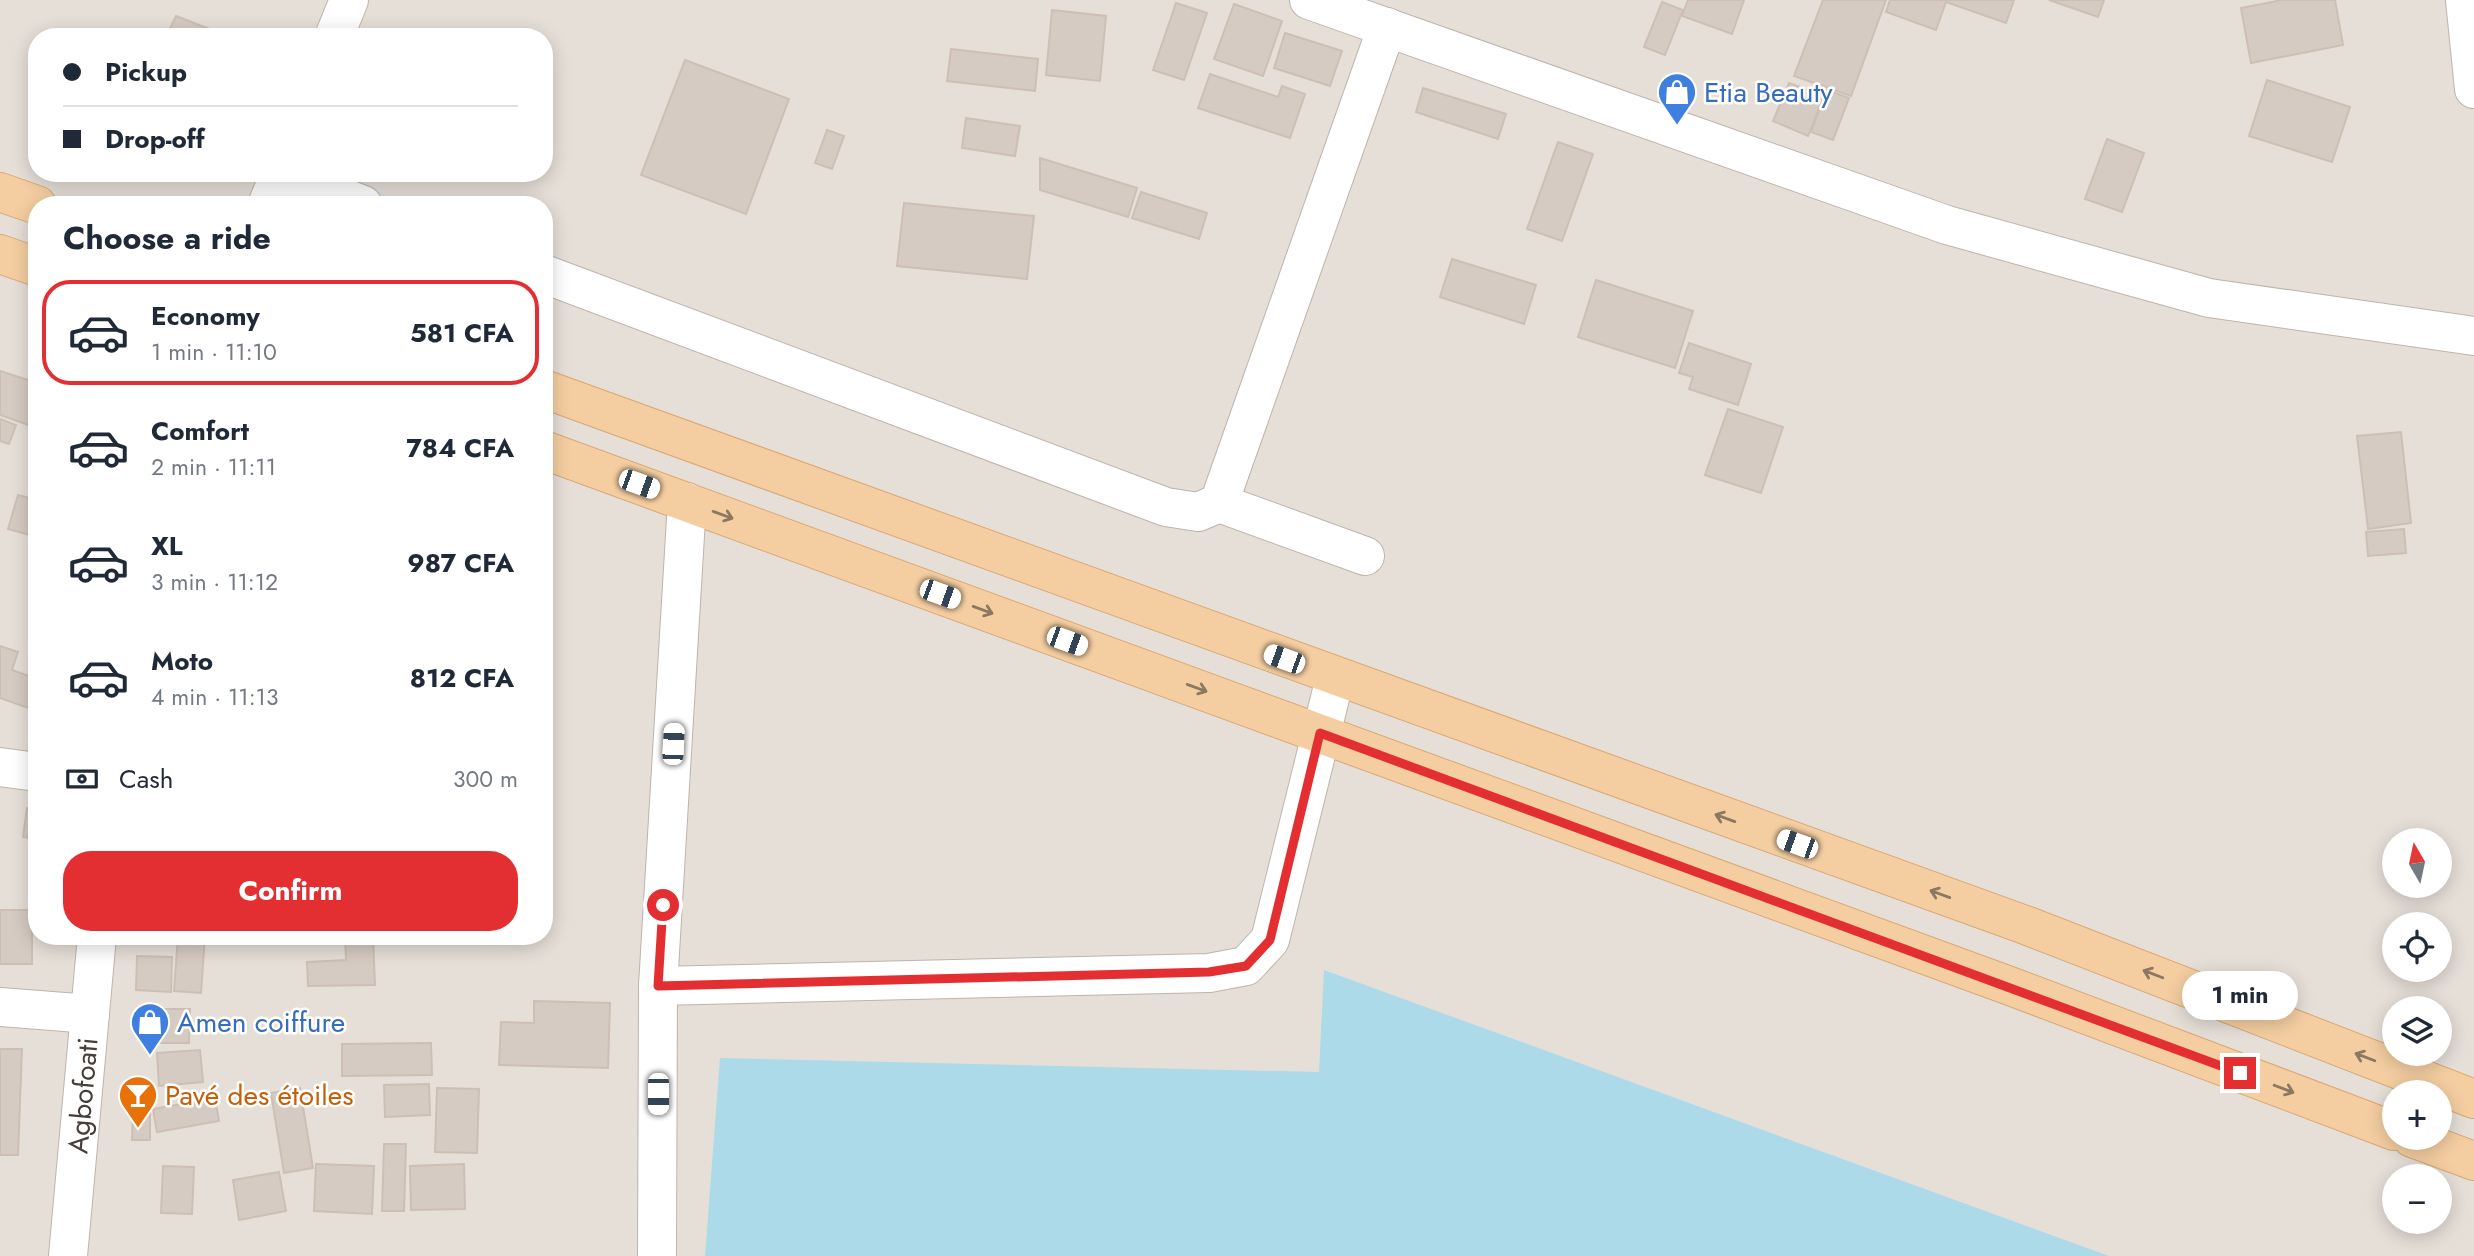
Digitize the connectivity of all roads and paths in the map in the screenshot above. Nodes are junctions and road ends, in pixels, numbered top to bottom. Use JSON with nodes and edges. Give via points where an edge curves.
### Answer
{"nodes":[{"id":1,"x":349,"y":0,"type":"edge"},
{"id":2,"x":1309,"y":0,"type":"edge"},
{"id":3,"x":2465,"y":0,"type":"edge"},
{"id":4,"x":1387,"y":27,"type":"junction"},
{"id":5,"x":338,"y":28,"type":"edge"},
{"id":6,"x":2474,"y":89,"type":"edge"},
{"id":7,"x":304,"y":182,"type":"edge"},
{"id":8,"x":0,"y":192,"type":"edge"},
{"id":9,"x":340,"y":196,"type":"edge"},
{"id":10,"x":28,"y":202,"type":"edge"},
{"id":11,"x":0,"y":254,"type":"edge"},
{"id":12,"x":28,"y":264,"type":"edge"},
{"id":13,"x":553,"y":277,"type":"edge"},
{"id":14,"x":2474,"y":337,"type":"edge"},
{"id":15,"x":553,"y":392,"type":"edge"},
{"id":16,"x":553,"y":453,"type":"edge"},
{"id":17,"x":687,"y":502,"type":"junction"},
{"id":18,"x":1219,"y":503,"type":"junction"},
{"id":19,"x":1365,"y":556,"type":"dead end"},
{"id":20,"x":1335,"y":678,"type":"junction"},
{"id":21,"x":1320,"y":733,"type":"junction"},
{"id":22,"x":0,"y":766,"type":"edge"},
{"id":23,"x":28,"y":771,"type":"edge"},
{"id":24,"x":96,"y":945,"type":"edge"},
{"id":25,"x":658,"y":986,"type":"junction"},
{"id":26,"x":0,"y":1007,"type":"edge"},
{"id":27,"x":90,"y":1014,"type":"junction"},
{"id":28,"x":2474,"y":1099,"type":"edge"},
{"id":29,"x":2382,"y":1127,"type":"edge"},
{"id":30,"x":2444,"y":1150,"type":"edge"},
{"id":31,"x":2474,"y":1161,"type":"edge"},
{"id":32,"x":68,"y":1256,"type":"edge"},
{"id":33,"x":657,"y":1256,"type":"edge"}],
"edges":[{"from":1,"to":5,"type":"street"},
{"from":2,"to":4,"type":"street"},
{"from":3,"to":6,"type":"street"},
{"from":4,"to":14,"type":"street","via":[[1947,225],[2209,298]]},
{"from":4,"to":18,"type":"street"},
{"from":7,"to":9,"type":"street"},
{"from":8,"to":10,"type":"main road"},
{"from":11,"to":12,"type":"main road"},
{"from":13,"to":18,"type":"street","via":[[1166,508],[1198,512]]},
{"from":15,"to":20,"type":"main road"},
{"from":16,"to":17,"type":"main road"},
{"from":17,"to":21,"type":"main road","one_way":true},
{"from":17,"to":25,"type":"street"},
{"from":18,"to":19,"type":"street"},
{"from":20,"to":21,"type":"street"},
{"from":28,"to":20,"type":"main road","one_way":true,"via":[[2028,926]]},
{"from":21,"to":25,"type":"street","via":[[1270,940],[1246,966],[1209,972]]},
{"from":21,"to":29,"type":"main road","one_way":true},
{"from":22,"to":23,"type":"street"},
{"from":24,"to":27,"type":"street","name":"Agbofoati"},
{"from":25,"to":33,"type":"street"},
{"from":26,"to":27,"type":"street"},
{"from":27,"to":32,"type":"street","name":"Agbofoati"},
{"from":30,"to":31,"type":"main road"}]}
